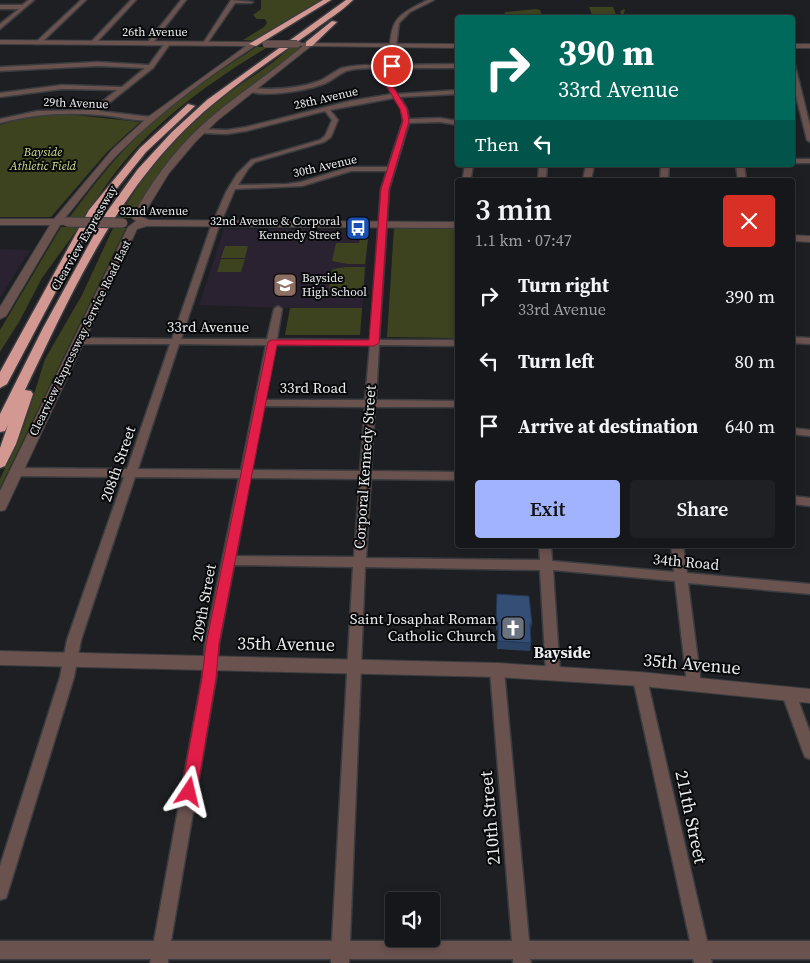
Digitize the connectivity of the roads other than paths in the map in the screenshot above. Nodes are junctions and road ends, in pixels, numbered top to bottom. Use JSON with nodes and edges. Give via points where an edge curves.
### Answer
{"nodes":[{"id":1,"x":32,"y":0,"type":"edge"},
{"id":2,"x":84,"y":0,"type":"edge"},
{"id":3,"x":134,"y":0,"type":"edge"},
{"id":4,"x":184,"y":0,"type":"edge"},
{"id":5,"x":328,"y":0,"type":"edge"},
{"id":6,"x":339,"y":0,"type":"edge"},
{"id":7,"x":350,"y":0,"type":"edge"},
{"id":8,"x":357,"y":0,"type":"edge"},
{"id":9,"x":432,"y":0,"type":"edge"},
{"id":10,"x":528,"y":0,"type":"edge"},
{"id":11,"x":552,"y":0,"type":"edge"},
{"id":12,"x":234,"y":1,"type":"edge"},
{"id":13,"x":251,"y":2,"type":"dead end"},
{"id":14,"x":0,"y":7,"type":"edge"},
{"id":15,"x":24,"y":7,"type":"junction"},
{"id":16,"x":1,"y":25,"type":"edge"},
{"id":17,"x":0,"y":42,"type":"edge"},
{"id":18,"x":38,"y":42,"type":"junction"},
{"id":19,"x":93,"y":43,"type":"junction"},
{"id":20,"x":149,"y":44,"type":"junction"},
{"id":21,"x":167,"y":44,"type":"junction"},
{"id":22,"x":204,"y":44,"type":"junction"},
{"id":23,"x":253,"y":44,"type":"junction"},
{"id":24,"x":309,"y":44,"type":"junction"},
{"id":25,"x":394,"y":45,"type":"junction"},
{"id":26,"x":455,"y":45,"type":"edge"},
{"id":27,"x":795,"y":47,"type":"edge"},
{"id":28,"x":810,"y":47,"type":"edge"},
{"id":29,"x":151,"y":66,"type":"junction"},
{"id":30,"x":392,"y":66,"type":"junction"},
{"id":31,"x":455,"y":66,"type":"edge"},
{"id":32,"x":0,"y":69,"type":"edge"},
{"id":33,"x":795,"y":78,"type":"edge"},
{"id":34,"x":123,"y":89,"type":"junction"},
{"id":35,"x":250,"y":90,"type":"junction"},
{"id":36,"x":455,"y":92,"type":"edge"},
{"id":37,"x":0,"y":94,"type":"edge"},
{"id":38,"x":394,"y":96,"type":"junction"},
{"id":39,"x":799,"y":97,"type":"edge"},
{"id":40,"x":327,"y":110,"type":"junction"},
{"id":41,"x":92,"y":113,"type":"junction"},
{"id":42,"x":151,"y":119,"type":"junction"},
{"id":43,"x":0,"y":121,"type":"edge"},
{"id":44,"x":406,"y":121,"type":"junction"},
{"id":45,"x":455,"y":122,"type":"edge"},
{"id":46,"x":201,"y":131,"type":"junction"},
{"id":47,"x":810,"y":140,"type":"edge"},
{"id":48,"x":795,"y":161,"type":"edge"},
{"id":49,"x":810,"y":161,"type":"edge"},
{"id":50,"x":392,"y":168,"type":"junction"},
{"id":51,"x":233,"y":187,"type":"junction"},
{"id":52,"x":0,"y":222,"type":"edge"},
{"id":53,"x":62,"y":222,"type":"junction"},
{"id":54,"x":147,"y":223,"type":"junction"},
{"id":55,"x":217,"y":224,"type":"junction"},
{"id":56,"x":382,"y":224,"type":"junction"},
{"id":57,"x":455,"y":225,"type":"edge"},
{"id":58,"x":795,"y":238,"type":"edge"},
{"id":59,"x":810,"y":239,"type":"edge"},
{"id":60,"x":51,"y":287,"type":"junction"},
{"id":61,"x":278,"y":309,"type":"dead end"},
{"id":62,"x":0,"y":316,"type":"edge"},
{"id":63,"x":50,"y":328,"type":"junction"},
{"id":64,"x":795,"y":340,"type":"edge"},
{"id":65,"x":78,"y":341,"type":"junction"},
{"id":66,"x":810,"y":341,"type":"edge"},
{"id":67,"x":175,"y":342,"type":"junction"},
{"id":68,"x":272,"y":342,"type":"junction"},
{"id":69,"x":374,"y":343,"type":"junction"},
{"id":70,"x":455,"y":343,"type":"edge"},
{"id":71,"x":0,"y":362,"type":"edge"},
{"id":72,"x":0,"y":384,"type":"edge"},
{"id":73,"x":259,"y":403,"type":"junction"},
{"id":74,"x":370,"y":404,"type":"junction"},
{"id":75,"x":455,"y":404,"type":"edge"},
{"id":76,"x":0,"y":428,"type":"edge"},
{"id":77,"x":795,"y":431,"type":"edge"},
{"id":78,"x":810,"y":433,"type":"edge"},
{"id":79,"x":0,"y":463,"type":"edge"},
{"id":80,"x":15,"y":472,"type":"junction"},
{"id":81,"x":131,"y":473,"type":"junction"},
{"id":82,"x":245,"y":474,"type":"junction"},
{"id":83,"x":366,"y":475,"type":"junction"},
{"id":84,"x":455,"y":476,"type":"edge"},
{"id":85,"x":795,"y":500,"type":"edge"},
{"id":86,"x":810,"y":502,"type":"edge"},
{"id":87,"x":0,"y":506,"type":"edge"},
{"id":88,"x":545,"y":548,"type":"edge"},
{"id":89,"x":676,"y":548,"type":"edge"},
{"id":90,"x":228,"y":560,"type":"junction"},
{"id":91,"x":359,"y":562,"type":"junction"},
{"id":92,"x":546,"y":565,"type":"junction"},
{"id":93,"x":681,"y":578,"type":"junction"},
{"id":94,"x":810,"y":590,"type":"edge"},
{"id":95,"x":0,"y":658,"type":"edge"},
{"id":96,"x":70,"y":660,"type":"junction"},
{"id":97,"x":211,"y":662,"type":"junction"},
{"id":98,"x":353,"y":666,"type":"junction"},
{"id":99,"x":497,"y":670,"type":"junction"},
{"id":100,"x":553,"y":673,"type":"junction"},
{"id":101,"x":640,"y":679,"type":"junction"},
{"id":102,"x":694,"y":684,"type":"junction"},
{"id":103,"x":789,"y":694,"type":"junction"},
{"id":104,"x":810,"y":696,"type":"edge"},
{"id":105,"x":810,"y":752,"type":"edge"},
{"id":106,"x":0,"y":892,"type":"edge"},
{"id":107,"x":0,"y":950,"type":"edge"},
{"id":108,"x":810,"y":950,"type":"edge"},
{"id":109,"x":341,"y":956,"type":"edge"},
{"id":110,"x":521,"y":956,"type":"edge"},
{"id":111,"x":701,"y":956,"type":"edge"},
{"id":112,"x":160,"y":957,"type":"edge"}],
"edges":[{"from":1,"to":15,"type":"street"},
{"from":2,"to":18,"type":"street"},
{"from":3,"to":19,"type":"street"},
{"from":4,"to":20,"type":"street"},
{"from":5,"to":23,"type":"highway"},
{"from":6,"to":60,"type":"highway","name":"Clearview Expressway","via":[[214,87],[159,134],[109,190]]},
{"from":7,"to":63,"type":"highway","name":"Clearview Expressway","via":[[210,102],[158,152],[111,214]]},
{"from":8,"to":24,"type":"highway"},
{"from":9,"to":25,"type":"street","via":[[416,6],[399,19]]},
{"from":10,"to":11,"type":"street"},
{"from":12,"to":13,"type":"street"},
{"from":12,"to":22,"type":"street"},
{"from":14,"to":15,"type":"street"},
{"from":15,"to":16,"type":"street"},
{"from":17,"to":18,"type":"street","name":"26th Avenue"},
{"from":18,"to":19,"type":"street","name":"26th Avenue"},
{"from":19,"to":20,"type":"street","name":"26th Avenue"},
{"from":20,"to":21,"type":"street","name":"26th Avenue"},
{"from":21,"to":22,"type":"street","name":"26th Avenue"},
{"from":21,"to":29,"type":"street"},
{"from":22,"to":23,"type":"street","name":"26th Avenue"},
{"from":23,"to":24,"type":"street","name":"26th Avenue","bridge":true},
{"from":23,"to":42,"type":"street","name":"Clearview Expressway"},
{"from":24,"to":25,"type":"street","name":"26th Avenue"},
{"from":24,"to":35,"type":"street"},
{"from":25,"to":26,"type":"street","name":"26th Avenue"},
{"from":25,"to":30,"type":"street"},
{"from":27,"to":28,"type":"street"},
{"from":29,"to":32,"type":"street","via":[[98,64]]},
{"from":29,"to":34,"type":"street"},
{"from":30,"to":31,"type":"street"},
{"from":30,"to":35,"type":"street","via":[[358,67],[336,73],[323,82],[292,89],[272,92]]},
{"from":30,"to":38,"type":"street","via":[[389,85]]},
{"from":33,"to":39,"type":"street"},
{"from":34,"to":37,"type":"street","via":[[70,86]]},
{"from":34,"to":41,"type":"street"},
{"from":35,"to":46,"type":"street"},
{"from":36,"to":38,"type":"street","name":"28th Avenue"},
{"from":38,"to":40,"type":"street","name":"28th Avenue"},
{"from":38,"to":44,"type":"street","via":[[404,109]]},
{"from":39,"to":47,"type":"street"},
{"from":40,"to":46,"type":"street","name":"28th Avenue","via":[[246,129]]},
{"from":40,"to":51,"type":"street","name":"208th Street","via":[[335,120],[328,137],[253,161]]},
{"from":41,"to":42,"type":"street","name":"29th Avenue"},
{"from":41,"to":43,"type":"street","name":"29th Avenue","via":[[43,112]]},
{"from":42,"to":53,"type":"street","name":"Clearview Expressway","via":[[116,151]]},
{"from":44,"to":45,"type":"street"},
{"from":44,"to":50,"type":"street","name":"Corporal Kennedy Street"},
{"from":46,"to":54,"type":"street","via":[[144,203],[137,218]]},
{"from":48,"to":49,"type":"street"},
{"from":50,"to":51,"type":"street","name":"30th Avenue","via":[[350,169],[287,186]]},
{"from":50,"to":56,"type":"street","name":"Corporal Kennedy Street","via":[[385,189]]},
{"from":51,"to":55,"type":"street","name":"208th Street"},
{"from":52,"to":53,"type":"street","name":"32nd Avenue"},
{"from":53,"to":54,"type":"street","name":"32nd Avenue","bridge":true},
{"from":53,"to":62,"type":"street","name":"Clearview Expressway"},
{"from":54,"to":55,"type":"street","name":"32nd Avenue"},
{"from":54,"to":65,"type":"street","name":"Clearview Expressway Service Road East","via":[[133,227]]},
{"from":55,"to":56,"type":"street","name":"32nd Avenue"},
{"from":55,"to":67,"type":"street","name":"208th Street"},
{"from":56,"to":57,"type":"street","name":"32nd Avenue"},
{"from":56,"to":69,"type":"street","name":"Corporal Kennedy Street"},
{"from":58,"to":59,"type":"street"},
{"from":60,"to":71,"type":"highway"},
{"from":60,"to":72,"type":"highway","name":"Clearview Expressway"},
{"from":61,"to":68,"type":"street","name":"209th Street"},
{"from":63,"to":76,"type":"highway","name":"Clearview Expressway"},
{"from":63,"to":79,"type":"highway"},
{"from":64,"to":66,"type":"street"},
{"from":65,"to":67,"type":"street","name":"33rd Avenue"},
{"from":65,"to":80,"type":"street","name":"Clearview Expressway Service Road East"},
{"from":67,"to":68,"type":"street","name":"33rd Avenue"},
{"from":67,"to":81,"type":"street","name":"208th Street"},
{"from":68,"to":69,"type":"street","name":"33rd Avenue"},
{"from":68,"to":73,"type":"street","name":"209th Street"},
{"from":69,"to":70,"type":"street","name":"33rd Avenue"},
{"from":69,"to":74,"type":"street","name":"Corporal Kennedy Street"},
{"from":73,"to":74,"type":"street","name":"33rd Road"},
{"from":73,"to":82,"type":"street","name":"209th Street"},
{"from":74,"to":75,"type":"street","name":"33rd Road"},
{"from":74,"to":83,"type":"street","name":"Corporal Kennedy Street"},
{"from":77,"to":78,"type":"street"},
{"from":80,"to":81,"type":"street"},
{"from":80,"to":87,"type":"street","name":"Clearview Expressway Service Road East"},
{"from":81,"to":82,"type":"street"},
{"from":81,"to":96,"type":"street","name":"208th Street"},
{"from":82,"to":83,"type":"street"},
{"from":82,"to":90,"type":"street","name":"209th Street"},
{"from":83,"to":84,"type":"street"},
{"from":83,"to":91,"type":"street","name":"Corporal Kennedy Street"},
{"from":85,"to":86,"type":"street"},
{"from":88,"to":92,"type":"street"},
{"from":89,"to":93,"type":"street"},
{"from":90,"to":91,"type":"street","name":"34th Road"},
{"from":90,"to":97,"type":"street","name":"209th Street"},
{"from":91,"to":92,"type":"street","name":"34th Road"},
{"from":91,"to":98,"type":"street","name":"Corporal Kennedy Street"},
{"from":92,"to":93,"type":"street","name":"34th Road"},
{"from":92,"to":100,"type":"street"},
{"from":93,"to":94,"type":"street","name":"34th Road"},
{"from":93,"to":102,"type":"street"},
{"from":95,"to":96,"type":"street","name":"35th Avenue"},
{"from":96,"to":97,"type":"street","name":"35th Avenue"},
{"from":96,"to":106,"type":"street","name":"208th Street"},
{"from":97,"to":98,"type":"street","name":"35th Avenue"},
{"from":97,"to":112,"type":"street","name":"209th Street"},
{"from":98,"to":99,"type":"street","name":"35th Avenue"},
{"from":98,"to":109,"type":"street","name":"Corporal Kennedy Street"},
{"from":99,"to":100,"type":"street","name":"35th Avenue"},
{"from":99,"to":110,"type":"street","name":"210th Street"},
{"from":100,"to":101,"type":"street","name":"35th Avenue"},
{"from":101,"to":102,"type":"street","name":"35th Avenue"},
{"from":101,"to":111,"type":"street","name":"211th Street"},
{"from":102,"to":103,"type":"street","name":"35th Avenue"},
{"from":103,"to":104,"type":"street","name":"35th Avenue"},
{"from":103,"to":105,"type":"street"},
{"from":107,"to":112,"type":"street"},
{"from":108,"to":111,"type":"street"},
{"from":109,"to":110,"type":"street"},
{"from":109,"to":112,"type":"street"},
{"from":110,"to":111,"type":"street"}]}
